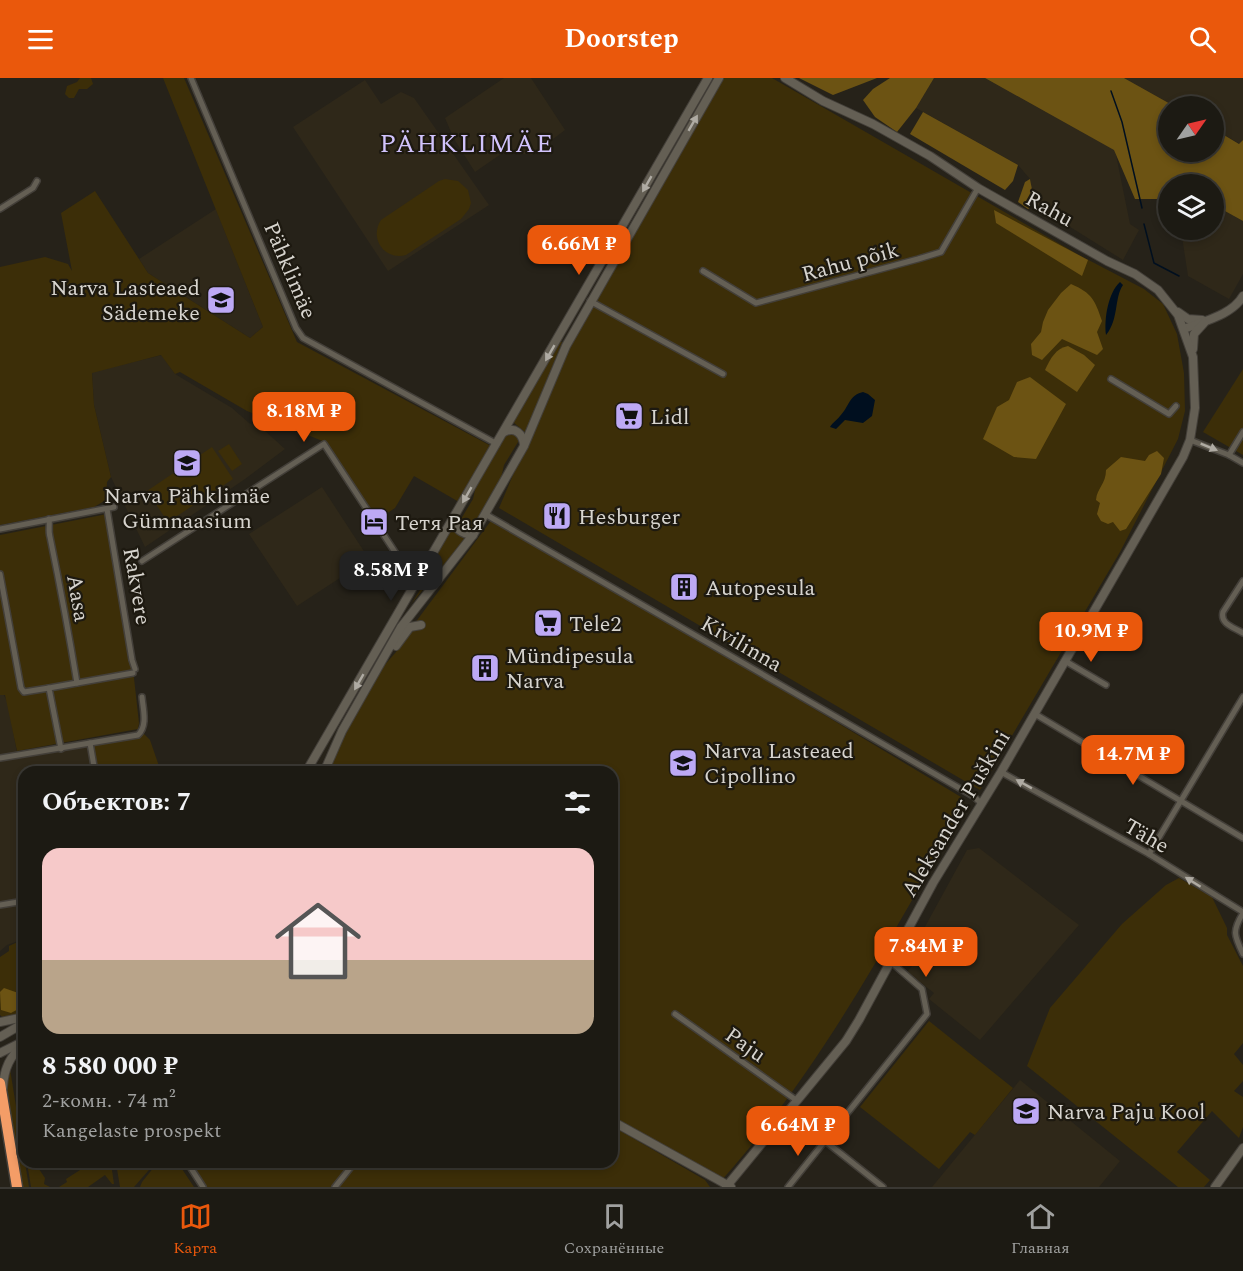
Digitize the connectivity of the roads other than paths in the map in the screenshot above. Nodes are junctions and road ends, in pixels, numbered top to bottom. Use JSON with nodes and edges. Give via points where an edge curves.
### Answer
{"nodes":[{"id":1,"x":191,"y":78,"type":"edge"},
{"id":2,"x":708,"y":78,"type":"edge"},
{"id":3,"x":719,"y":78,"type":"edge"},
{"id":4,"x":785,"y":78,"type":"edge"},
{"id":5,"x":37,"y":181,"type":"dead end"},
{"id":6,"x":978,"y":188,"type":"junction"},
{"id":7,"x":0,"y":209,"type":"edge"},
{"id":8,"x":703,"y":271,"type":"dead end"},
{"id":9,"x":1243,"y":296,"type":"edge"},
{"id":10,"x":590,"y":302,"type":"junction"},
{"id":11,"x":1174,"y":309,"type":"junction"},
{"id":12,"x":1207,"y":320,"type":"junction"},
{"id":13,"x":1184,"y":329,"type":"junction"},
{"id":14,"x":1193,"y":357,"type":"junction"},
{"id":15,"x":723,"y":374,"type":"dead end"},
{"id":16,"x":1112,"y":379,"type":"dead end"},
{"id":17,"x":1176,"y":406,"type":"dead end"},
{"id":18,"x":503,"y":432,"type":"junction"},
{"id":19,"x":1243,"y":432,"type":"edge"},
{"id":20,"x":1190,"y":440,"type":"junction"},
{"id":21,"x":497,"y":444,"type":"junction"},
{"id":22,"x":524,"y":446,"type":"junction"},
{"id":23,"x":1229,"y":455,"type":"junction"},
{"id":24,"x":1243,"y":463,"type":"edge"},
{"id":25,"x":114,"y":507,"type":"dead end"},
{"id":26,"x":107,"y":509,"type":"junction"},
{"id":27,"x":485,"y":514,"type":"junction"},
{"id":28,"x":455,"y":516,"type":"junction"},
{"id":29,"x":49,"y":519,"type":"junction"},
{"id":30,"x":0,"y":529,"type":"edge"},
{"id":31,"x":473,"y":535,"type":"junction"},
{"id":32,"x":142,"y":561,"type":"dead end"},
{"id":33,"x":0,"y":574,"type":"edge"},
{"id":34,"x":1243,"y":580,"type":"edge"},
{"id":35,"x":416,"y":584,"type":"junction"},
{"id":36,"x":402,"y":608,"type":"junction"},
{"id":37,"x":410,"y":616,"type":"junction"},
{"id":38,"x":421,"y":625,"type":"dead end"},
{"id":39,"x":1243,"y":633,"type":"edge"},
{"id":40,"x":1065,"y":662,"type":"junction"},
{"id":41,"x":379,"y":665,"type":"junction"},
{"id":42,"x":77,"y":683,"type":"junction"},
{"id":43,"x":1106,"y":685,"type":"dead end"},
{"id":44,"x":49,"y":688,"type":"junction"},
{"id":45,"x":142,"y":697,"type":"dead end"},
{"id":46,"x":1243,"y":697,"type":"edge"},
{"id":47,"x":1035,"y":714,"type":"junction"},
{"id":48,"x":90,"y":743,"type":"junction"},
{"id":49,"x":61,"y":749,"type":"junction"},
{"id":50,"x":0,"y":758,"type":"edge"},
{"id":51,"x":94,"y":766,"type":"edge"},
{"id":52,"x":310,"y":766,"type":"edge"},
{"id":53,"x":327,"y":766,"type":"edge"},
{"id":54,"x":1001,"y":772,"type":"junction"},
{"id":55,"x":1180,"y":801,"type":"junction"},
{"id":56,"x":981,"y":803,"type":"junction"},
{"id":57,"x":1243,"y":838,"type":"edge"},
{"id":58,"x":1149,"y":854,"type":"junction"},
{"id":59,"x":18,"y":902,"type":"edge"},
{"id":60,"x":0,"y":905,"type":"edge"},
{"id":61,"x":1243,"y":913,"type":"edge"},
{"id":62,"x":1243,"y":954,"type":"edge"},
{"id":63,"x":891,"y":962,"type":"junction"},
{"id":64,"x":675,"y":1014,"type":"dead end"},
{"id":65,"x":18,"y":1018,"type":"edge"},
{"id":66,"x":0,"y":1022,"type":"edge"},
{"id":67,"x":18,"y":1026,"type":"edge"},
{"id":68,"x":0,"y":1037,"type":"edge"},
{"id":69,"x":18,"y":1046,"type":"edge"},
{"id":70,"x":18,"y":1049,"type":"edge"},
{"id":71,"x":0,"y":1053,"type":"edge"},
{"id":72,"x":0,"y":1083,"type":"edge"},
{"id":73,"x":2,"y":1097,"type":"junction"},
{"id":74,"x":796,"y":1100,"type":"junction"},
{"id":75,"x":0,"y":1122,"type":"edge"},
{"id":76,"x":618,"y":1124,"type":"edge"},
{"id":77,"x":825,"y":1141,"type":"junction"},
{"id":78,"x":1243,"y":1148,"type":"edge"},
{"id":79,"x":191,"y":1168,"type":"edge"},
{"id":80,"x":351,"y":1168,"type":"edge"},
{"id":81,"x":728,"y":1186,"type":"edge"},
{"id":82,"x":11,"y":1187,"type":"edge"},
{"id":83,"x":17,"y":1187,"type":"edge"},
{"id":84,"x":202,"y":1187,"type":"edge"},
{"id":85,"x":335,"y":1187,"type":"edge"},
{"id":86,"x":789,"y":1187,"type":"edge"},
{"id":87,"x":883,"y":1187,"type":"edge"},
{"id":88,"x":1215,"y":1187,"type":"edge"}],
"edges":[{"from":1,"to":21,"type":"street","name":"Pähklimäe","via":[[303,338]]},
{"from":2,"to":18,"type":"main road","one_way":true},
{"from":10,"to":3,"type":"main road","one_way":true},
{"from":4,"to":6,"type":"main road","name":"Rahu","via":[[922,151]]},
{"from":5,"to":7,"type":"street","via":[[33,188]]},
{"from":6,"to":8,"type":"street","name":"Rahu põik","via":[[941,252],[918,259],[756,303]]},
{"from":6,"to":11,"type":"main road","name":"Rahu","via":[[1135,274],[1158,290]]},
{"from":9,"to":12,"type":"main road","via":[[1234,307]]},
{"from":10,"to":15,"type":"street"},
{"from":10,"to":22,"type":"main road","via":[[566,346]]},
{"from":11,"to":12,"type":"main road","via":[[1188,319]]},
{"from":11,"to":13,"type":"main road","name":"Rahu"},
{"from":12,"to":13,"type":"main road"},
{"from":12,"to":14,"type":"main road","via":[[1194,334]]},
{"from":13,"to":14,"type":"main road","name":"Rahu"},
{"from":14,"to":20,"type":"main road","name":"Rahu","via":[[1195,408]]},
{"from":16,"to":17,"type":"street","via":[[1169,414]]},
{"from":18,"to":21,"type":"main road"},
{"from":18,"to":22,"type":"main road","via":[[517,431]]},
{"from":19,"to":23,"type":"street"},
{"from":20,"to":23,"type":"street","one_way":true},
{"from":20,"to":40,"type":"main road","name":"Aleksander Puškini"},
{"from":21,"to":28,"type":"main road","one_way":true},
{"from":22,"to":27,"type":"main road"},
{"from":23,"to":24,"type":"street"},
{"from":25,"to":26,"type":"street"},
{"from":26,"to":29,"type":"street"},
{"from":26,"to":42,"type":"street","name":"Rakvere","via":[[134,671]]},
{"from":27,"to":31,"type":"main road"},
{"from":27,"to":56,"type":"street","name":"Kivilinna"},
{"from":28,"to":31,"type":"main road","via":[[458,529]]},
{"from":28,"to":35,"type":"main road"},
{"from":29,"to":30,"type":"street"},
{"from":29,"to":42,"type":"street","name":"Aasa"},
{"from":31,"to":37,"type":"main road"},
{"from":32,"to":35,"type":"street","via":[[324,444]]},
{"from":33,"to":44,"type":"street","via":[[21,688],[24,692]]},
{"from":34,"to":39,"type":"street","via":[[1221,617]]},
{"from":35,"to":36,"type":"main road"},
{"from":36,"to":37,"type":"main road"},
{"from":36,"to":52,"type":"main road","one_way":true},
{"from":37,"to":41,"type":"main road"},
{"from":38,"to":41,"type":"main road","via":[[410,627]]},
{"from":40,"to":43,"type":"street"},
{"from":40,"to":47,"type":"main road","name":"Aleksander Puškini"},
{"from":41,"to":53,"type":"main road"},
{"from":42,"to":44,"type":"street"},
{"from":44,"to":49,"type":"street"},
{"from":45,"to":48,"type":"street","via":[[142,732]]},
{"from":46,"to":55,"type":"street"},
{"from":47,"to":54,"type":"main road","name":"Aleksander Puškini"},
{"from":47,"to":55,"type":"street"},
{"from":48,"to":49,"type":"street"},
{"from":48,"to":51,"type":"street"},
{"from":49,"to":50,"type":"street"},
{"from":54,"to":56,"type":"main road","name":"Aleksander Puškini"},
{"from":58,"to":54,"type":"street","name":"Tähe","one_way":true},
{"from":55,"to":57,"type":"street"},
{"from":55,"to":58,"type":"street"},
{"from":56,"to":63,"type":"main road","name":"Aleksander Puškini"},
{"from":61,"to":58,"type":"street","name":"Tähe","one_way":true},
{"from":59,"to":60,"type":"street"},
{"from":61,"to":62,"type":"street","via":[[1234,928]]},
{"from":63,"to":74,"type":"main road","name":"Aleksander Puškini","via":[[846,1041]]},
{"from":63,"to":77,"type":"street","via":[[922,989],[927,1014]]},
{"from":64,"to":74,"type":"street","name":"Paju"},
{"from":65,"to":66,"type":"main road"},
{"from":67,"to":68,"type":"main road"},
{"from":69,"to":71,"type":"main road"},
{"from":70,"to":73,"type":"main road","via":[[5,1069]]},
{"from":72,"to":73,"type":"highway"},
{"from":73,"to":83,"type":"highway"},
{"from":74,"to":81,"type":"main road","name":"Aleksander Puškini"},
{"from":75,"to":82,"type":"highway"},
{"from":76,"to":81,"type":"main road"},
{"from":77,"to":86,"type":"street"},
{"from":77,"to":87,"type":"street"},
{"from":78,"to":88,"type":"main road"},
{"from":79,"to":84,"type":"street"},
{"from":80,"to":85,"type":"street"}]}
